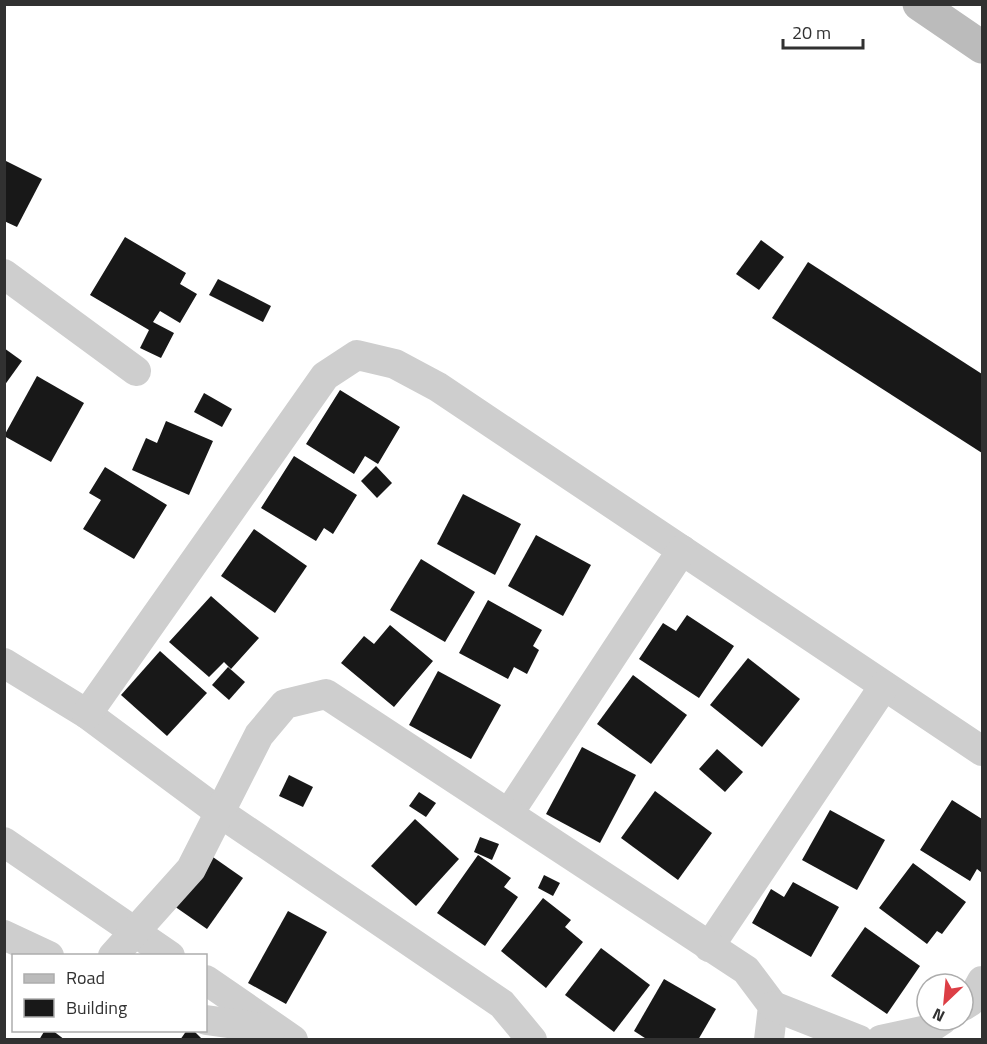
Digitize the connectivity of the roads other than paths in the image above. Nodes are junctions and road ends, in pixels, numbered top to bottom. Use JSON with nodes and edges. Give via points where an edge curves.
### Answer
{"nodes":[{"id":1,"x":919,"y":4,"type":"edge"},
{"id":2,"x":982,"y":47,"type":"edge"},
{"id":3,"x":4,"y":274,"type":"edge"},
{"id":4,"x":136,"y":371,"type":"dead end"},
{"id":5,"x":682,"y":550,"type":"junction"},
{"id":6,"x":4,"y":663,"type":"edge"},
{"id":7,"x":884,"y":686,"type":"junction"},
{"id":8,"x":87,"y":714,"type":"junction"},
{"id":9,"x":982,"y":751,"type":"edge"},
{"id":10,"x":219,"y":813,"type":"junction"},
{"id":11,"x":509,"y":813,"type":"junction"},
{"id":12,"x":4,"y":842,"type":"edge"},
{"id":13,"x":133,"y":930,"type":"junction"},
{"id":14,"x":4,"y":936,"type":"edge"},
{"id":15,"x":710,"y":946,"type":"junction"},
{"id":16,"x":44,"y":954,"type":"edge"},
{"id":17,"x":114,"y":954,"type":"edge"},
{"id":18,"x":167,"y":954,"type":"edge"},
{"id":19,"x":207,"y":981,"type":"edge"},
{"id":20,"x":773,"y":1006,"type":"junction"},
{"id":21,"x":207,"y":1020,"type":"edge"},
{"id":22,"x":918,"y":1032,"type":"edge"},
{"id":23,"x":286,"y":1035,"type":"edge"},
{"id":24,"x":532,"y":1040,"type":"edge"},
{"id":25,"x":769,"y":1040,"type":"edge"},
{"id":26,"x":859,"y":1040,"type":"edge"},
{"id":27,"x":881,"y":1040,"type":"edge"}],
"edges":[{"from":1,"to":2,"type":"main road"},
{"from":3,"to":4,"type":"street"},
{"from":5,"to":7,"type":"street"},
{"from":5,"to":8,"type":"street","via":[[438,387],[395,364],[357,355],[325,376]]},
{"from":5,"to":11,"type":"street"},
{"from":6,"to":8,"type":"street"},
{"from":7,"to":9,"type":"street"},
{"from":7,"to":15,"type":"street"},
{"from":8,"to":10,"type":"street"},
{"from":10,"to":11,"type":"street","via":[[259,735],[285,704],[326,694]]},
{"from":10,"to":13,"type":"street","via":[[191,870]]},
{"from":10,"to":24,"type":"street","via":[[502,1004]]},
{"from":11,"to":15,"type":"street"},
{"from":12,"to":13,"type":"street"},
{"from":13,"to":17,"type":"street"},
{"from":13,"to":18,"type":"street"},
{"from":14,"to":16,"type":"street"},
{"from":15,"to":20,"type":"street","via":[[746,970]]},
{"from":19,"to":23,"type":"street"},
{"from":20,"to":25,"type":"street"},
{"from":20,"to":26,"type":"street"},
{"from":21,"to":23,"type":"street"},
{"from":22,"to":27,"type":"street"}]}
